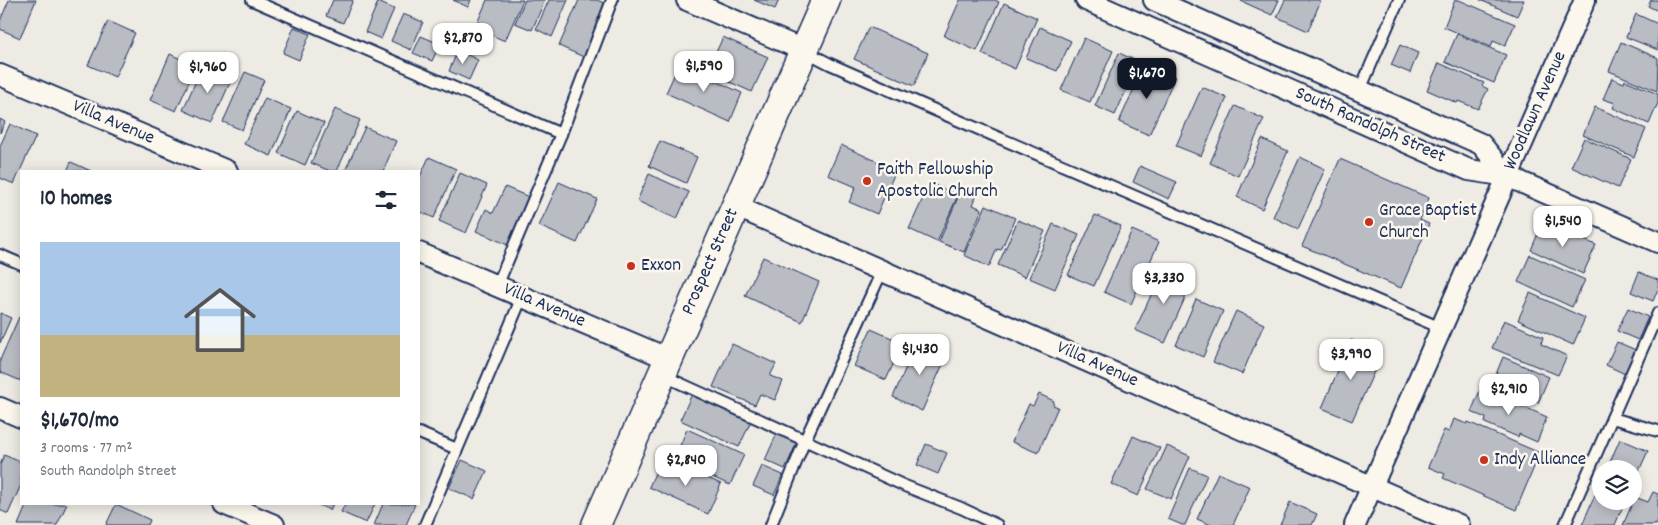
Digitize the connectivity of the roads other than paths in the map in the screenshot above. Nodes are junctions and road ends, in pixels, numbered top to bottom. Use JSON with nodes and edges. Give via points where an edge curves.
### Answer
{"nodes":[{"id":1,"x":252,"y":0,"type":"edge"},
{"id":2,"x":612,"y":0,"type":"edge"},
{"id":3,"x":687,"y":0,"type":"edge"},
{"id":4,"x":826,"y":0,"type":"edge"},
{"id":5,"x":1086,"y":0,"type":"edge"},
{"id":6,"x":1154,"y":0,"type":"edge"},
{"id":7,"x":1398,"y":0,"type":"edge"},
{"id":8,"x":1585,"y":0,"type":"edge"},
{"id":9,"x":803,"y":50,"type":"junction"},
{"id":10,"x":0,"y":75,"type":"edge"},
{"id":11,"x":1360,"y":90,"type":"junction"},
{"id":12,"x":561,"y":134,"type":"junction"},
{"id":13,"x":225,"y":170,"type":"edge"},
{"id":14,"x":1507,"y":176,"type":"junction"},
{"id":15,"x":735,"y":206,"type":"junction"},
{"id":16,"x":1658,"y":242,"type":"edge"},
{"id":17,"x":420,"y":253,"type":"edge"},
{"id":18,"x":0,"y":255,"type":"edge"},
{"id":19,"x":20,"y":264,"type":"edge"},
{"id":20,"x":882,"y":271,"type":"junction"},
{"id":21,"x":497,"y":286,"type":"junction"},
{"id":22,"x":522,"y":297,"type":"junction"},
{"id":23,"x":1658,"y":313,"type":"edge"},
{"id":24,"x":1441,"y":328,"type":"junction"},
{"id":25,"x":665,"y":367,"type":"junction"},
{"id":26,"x":0,"y":408,"type":"edge"},
{"id":27,"x":20,"y":417,"type":"edge"},
{"id":28,"x":1612,"y":418,"type":"junction"},
{"id":29,"x":1658,"y":431,"type":"edge"},
{"id":30,"x":420,"y":433,"type":"edge"},
{"id":31,"x":805,"y":440,"type":"junction"},
{"id":32,"x":457,"y":449,"type":"junction"},
{"id":33,"x":1372,"y":486,"type":"junction"},
{"id":34,"x":226,"y":505,"type":"edge"},
{"id":35,"x":274,"y":525,"type":"edge"},
{"id":36,"x":424,"y":525,"type":"edge"},
{"id":37,"x":596,"y":525,"type":"edge"},
{"id":38,"x":771,"y":525,"type":"edge"},
{"id":39,"x":997,"y":525,"type":"edge"},
{"id":40,"x":1355,"y":525,"type":"edge"},
{"id":41,"x":1459,"y":525,"type":"edge"},
{"id":42,"x":1565,"y":525,"type":"edge"}],
"edges":[{"from":1,"to":12,"type":"lane"},
{"from":2,"to":12,"type":"lane"},
{"from":3,"to":9,"type":"street"},
{"from":4,"to":9,"type":"main road","name":"Prospect Street"},
{"from":5,"to":14,"type":"street","name":"South Randolph Street","via":[[1469,170]]},
{"from":6,"to":11,"type":"street"},
{"from":7,"to":11,"type":"lane"},
{"from":8,"to":14,"type":"street","name":"Woodlawn Avenue"},
{"from":9,"to":15,"type":"main road","name":"Prospect Street"},
{"from":9,"to":24,"type":"lane"},
{"from":10,"to":13,"type":"street","name":"Villa Avenue"},
{"from":11,"to":14,"type":"street","via":[[1481,144]]},
{"from":12,"to":21,"type":"lane"},
{"from":14,"to":16,"type":"street","name":"South Randolph Street"},
{"from":14,"to":24,"type":"street","name":"Woodlawn Avenue"},
{"from":15,"to":20,"type":"street","name":"Villa Avenue"},
{"from":15,"to":25,"type":"main road","name":"Prospect Street"},
{"from":17,"to":21,"type":"street","name":"Villa Avenue"},
{"from":18,"to":19,"type":"lane"},
{"from":20,"to":31,"type":"lane"},
{"from":20,"to":33,"type":"street","name":"Villa Avenue"},
{"from":21,"to":22,"type":"street","name":"Villa Avenue"},
{"from":22,"to":25,"type":"street","name":"Villa Avenue"},
{"from":22,"to":32,"type":"lane"},
{"from":23,"to":28,"type":"lane"},
{"from":24,"to":33,"type":"street","name":"Woodlawn Avenue"},
{"from":25,"to":31,"type":"lane"},
{"from":25,"to":37,"type":"main road","name":"Prospect Street"},
{"from":26,"to":27,"type":"street"},
{"from":28,"to":29,"type":"lane"},
{"from":28,"to":42,"type":"lane"},
{"from":30,"to":32,"type":"lane"},
{"from":31,"to":38,"type":"lane"},
{"from":31,"to":39,"type":"lane"},
{"from":32,"to":36,"type":"lane"},
{"from":33,"to":40,"type":"street","name":"Woodlawn Avenue"},
{"from":33,"to":41,"type":"street","name":"Villa Avenue"},
{"from":34,"to":35,"type":"street"}]}
